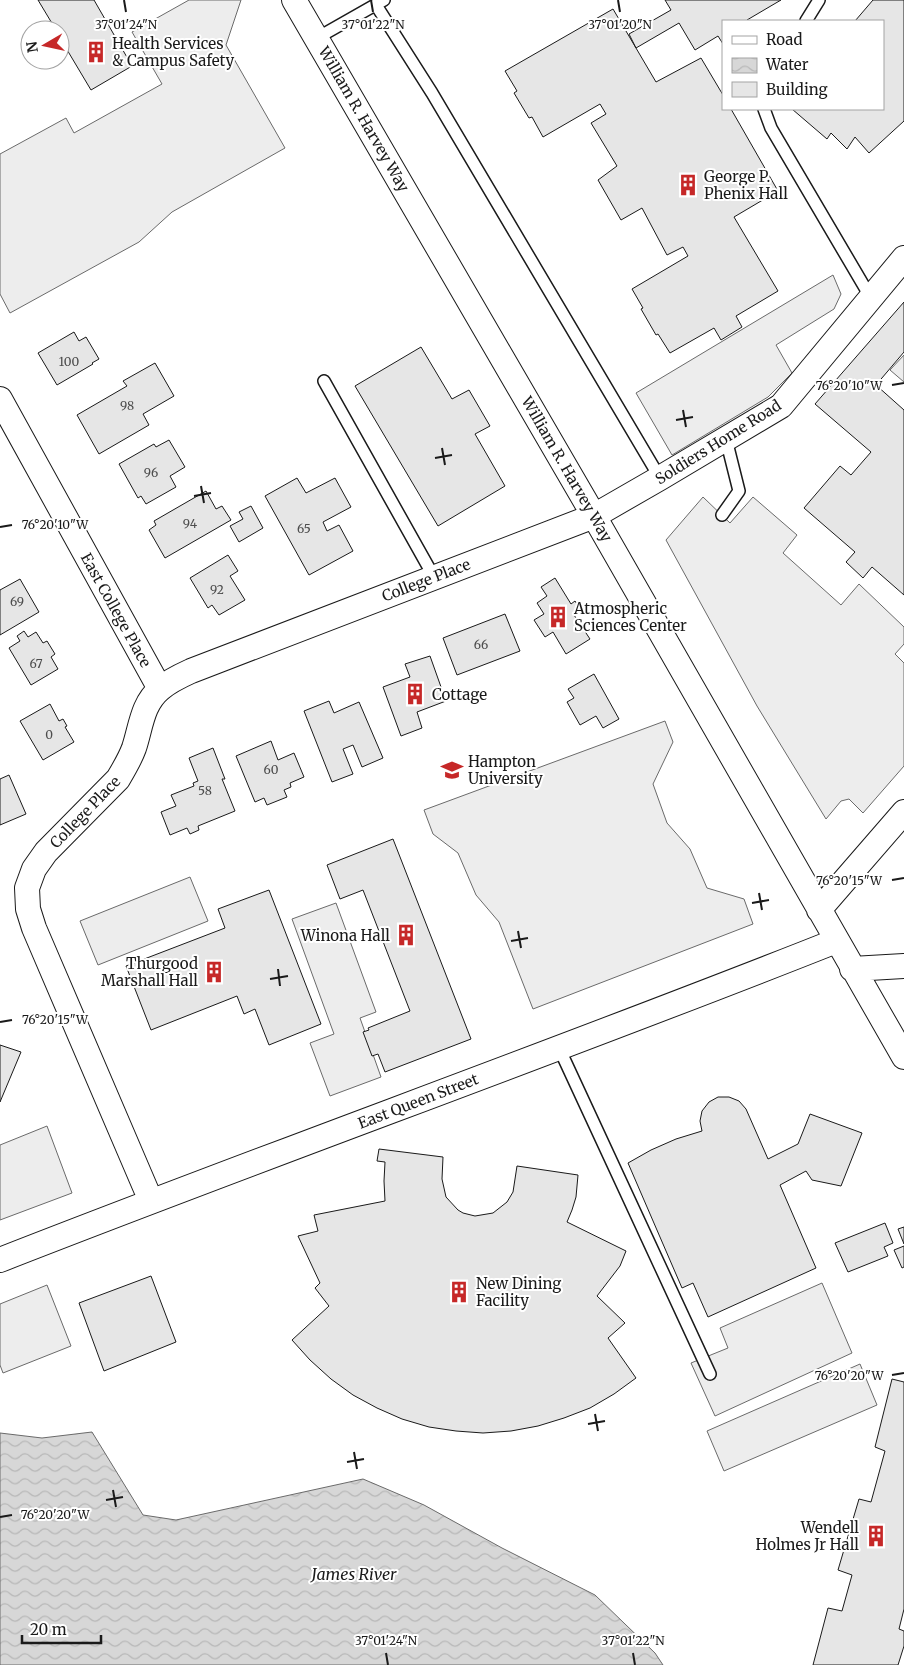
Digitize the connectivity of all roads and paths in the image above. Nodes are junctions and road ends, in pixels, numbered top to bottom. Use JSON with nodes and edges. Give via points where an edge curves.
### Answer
{"nodes":[{"id":1,"x":294,"y":0,"type":"edge"},
{"id":2,"x":819,"y":0,"type":"edge"},
{"id":3,"x":380,"y":2,"type":"edge"},
{"id":4,"x":807,"y":20,"type":"edge"},
{"id":5,"x":317,"y":38,"type":"junction"},
{"id":6,"x":764,"y":110,"type":"edge"},
{"id":7,"x":904,"y":258,"type":"edge"},
{"id":8,"x":871,"y":298,"type":"junction"},
{"id":9,"x":324,"y":381,"type":"dead end"},
{"id":10,"x":0,"y":400,"type":"edge"},
{"id":11,"x":726,"y":439,"type":"junction"},
{"id":12,"x":660,"y":478,"type":"junction"},
{"id":13,"x":722,"y":515,"type":"dead end"},
{"id":14,"x":594,"y":516,"type":"junction"},
{"id":15,"x":434,"y":577,"type":"junction"},
{"id":16,"x":160,"y":689,"type":"junction"},
{"id":17,"x":904,"y":812,"type":"edge"},
{"id":18,"x":819,"y":910,"type":"junction"},
{"id":19,"x":836,"y":940,"type":"junction"},
{"id":20,"x":904,"y":966,"type":"edge"},
{"id":21,"x":852,"y":969,"type":"junction"},
{"id":22,"x":559,"y":1048,"type":"junction"},
{"id":23,"x":904,"y":1057,"type":"edge"},
{"id":24,"x":151,"y":1201,"type":"junction"},
{"id":25,"x":0,"y":1260,"type":"edge"},
{"id":26,"x":710,"y":1374,"type":"dead end"}],
"edges":[{"from":1,"to":5,"type":"street","name":"William R. Harvey Way"},
{"from":2,"to":4,"type":"lane"},
{"from":3,"to":5,"type":"lane"},
{"from":3,"to":12,"type":"lane"},
{"from":5,"to":14,"type":"street","name":"William R. Harvey Way"},
{"from":6,"to":8,"type":"lane","via":[[771,128]]},
{"from":7,"to":8,"type":"street","name":"Soldiers Home Road"},
{"from":8,"to":11,"type":"street","name":"Soldiers Home Road","via":[[781,406]]},
{"from":9,"to":15,"type":"lane"},
{"from":10,"to":16,"type":"street","name":"East College Place"},
{"from":11,"to":12,"type":"street","name":"Soldiers Home Road"},
{"from":11,"to":13,"type":"lane","via":[[739,491]]},
{"from":12,"to":14,"type":"street","name":"Soldiers Home Road"},
{"from":14,"to":15,"type":"street","name":"College Place"},
{"from":14,"to":18,"type":"street","name":"William R. Harvey Way"},
{"from":15,"to":16,"type":"street","name":"College Place","via":[[190,671]]},
{"from":16,"to":24,"type":"street","name":"College Place","via":[[144,710],[134,747],[118,779],[46,852],[27,888],[28,909],[34,928]]},
{"from":17,"to":18,"type":"street"},
{"from":18,"to":19,"type":"street","name":"William R. Harvey Way"},
{"from":19,"to":21,"type":"street","name":"William R. Harvey Way"},
{"from":19,"to":22,"type":"street","name":"East Queen Street"},
{"from":20,"to":21,"type":"street"},
{"from":21,"to":23,"type":"street","name":"William R. Harvey Way"},
{"from":22,"to":24,"type":"street","name":"East Queen Street"},
{"from":22,"to":26,"type":"lane"},
{"from":24,"to":25,"type":"street","name":"East Queen Street"}]}
